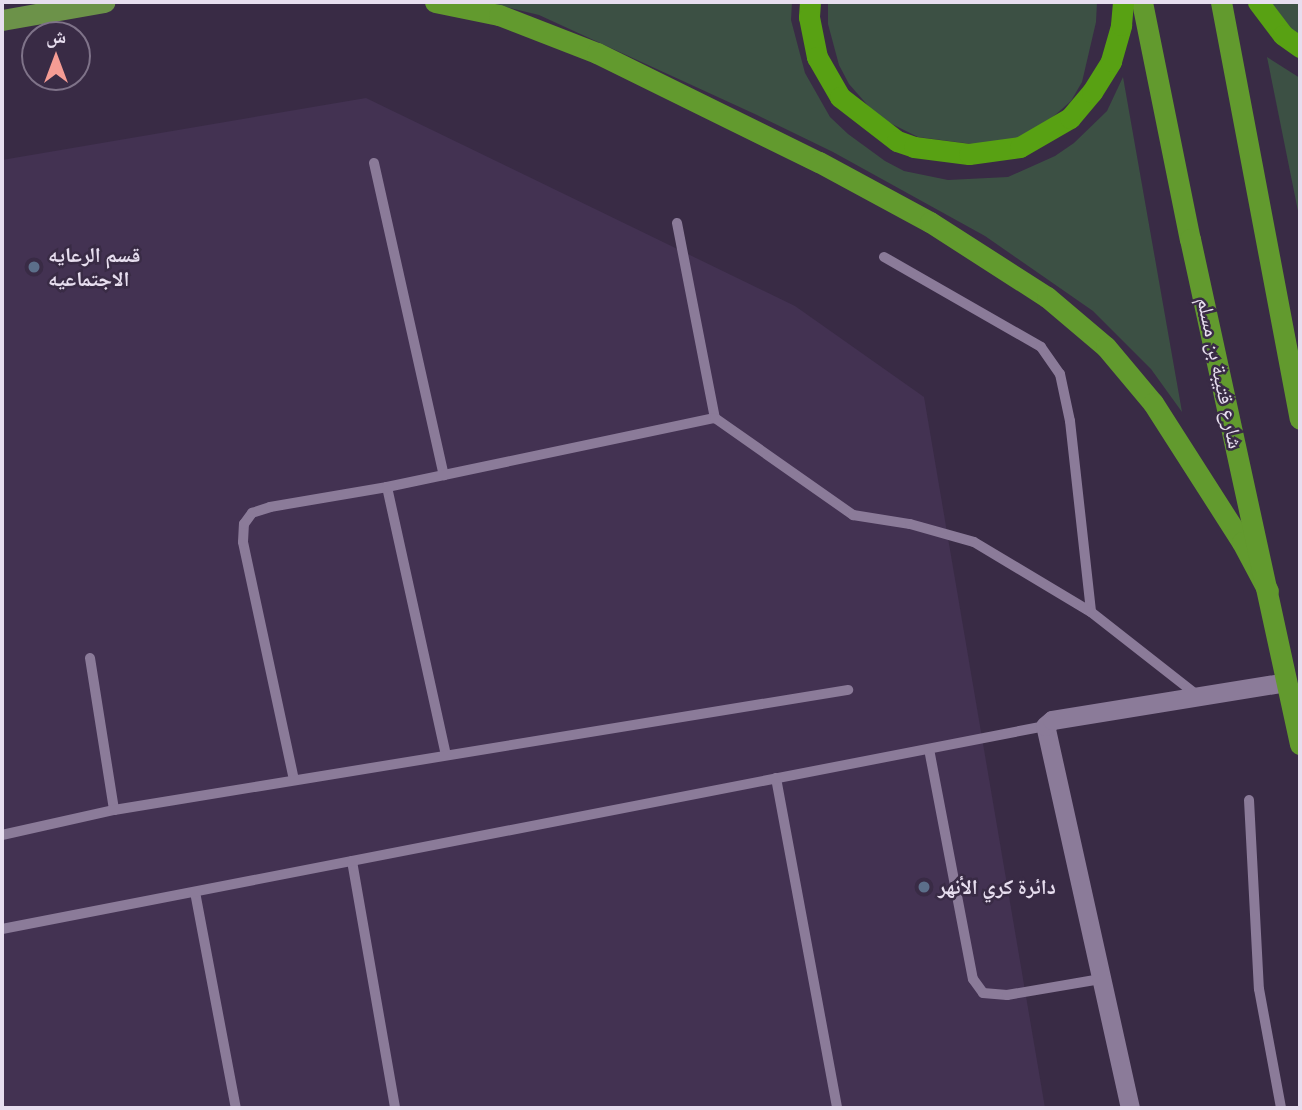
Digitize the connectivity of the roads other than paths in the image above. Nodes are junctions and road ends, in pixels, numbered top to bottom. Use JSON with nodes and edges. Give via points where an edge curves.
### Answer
{"nodes":[{"id":1,"x":104,"y":2,"type":"edge"},
{"id":2,"x":435,"y":2,"type":"edge"},
{"id":3,"x":810,"y":2,"type":"edge"},
{"id":4,"x":1123,"y":2,"type":"edge"},
{"id":5,"x":1142,"y":2,"type":"edge"},
{"id":6,"x":1222,"y":2,"type":"edge"},
{"id":7,"x":1258,"y":2,"type":"edge"},
{"id":8,"x":2,"y":20,"type":"edge"},
{"id":9,"x":1300,"y":47,"type":"edge"},
{"id":10,"x":374,"y":163,"type":"dead end"},
{"id":11,"x":677,"y":223,"type":"dead end"},
{"id":12,"x":884,"y":257,"type":"dead end"},
{"id":13,"x":715,"y":418,"type":"junction"},
{"id":14,"x":1300,"y":419,"type":"edge"},
{"id":15,"x":444,"y":475,"type":"junction"},
{"id":16,"x":387,"y":487,"type":"junction"},
{"id":17,"x":1268,"y":591,"type":"junction"},
{"id":18,"x":1091,"y":612,"type":"junction"},
{"id":19,"x":90,"y":657,"type":"dead end"},
{"id":20,"x":1287,"y":682,"type":"junction"},
{"id":21,"x":848,"y":690,"type":"dead end"},
{"id":22,"x":1199,"y":696,"type":"junction"},
{"id":23,"x":1045,"y":726,"type":"junction"},
{"id":24,"x":1300,"y":744,"type":"edge"},
{"id":25,"x":929,"y":749,"type":"junction"},
{"id":26,"x":446,"y":755,"type":"junction"},
{"id":27,"x":776,"y":778,"type":"junction"},
{"id":28,"x":294,"y":780,"type":"junction"},
{"id":29,"x":1249,"y":800,"type":"dead end"},
{"id":30,"x":114,"y":810,"type":"junction"},
{"id":31,"x":2,"y":835,"type":"edge"},
{"id":32,"x":352,"y":861,"type":"junction"},
{"id":33,"x":195,"y":892,"type":"junction"},
{"id":34,"x":2,"y":929,"type":"edge"},
{"id":35,"x":1101,"y":979,"type":"junction"},
{"id":36,"x":236,"y":1108,"type":"edge"},
{"id":37,"x":395,"y":1108,"type":"edge"},
{"id":38,"x":837,"y":1108,"type":"edge"},
{"id":39,"x":1130,"y":1108,"type":"edge"},
{"id":40,"x":1282,"y":1108,"type":"edge"}],
"edges":[{"from":1,"to":8,"type":"main road"},
{"from":2,"to":17,"type":"highway","via":[[499,15],[608,59],[930,222],[1046,297],[1106,347],[1153,403]]},
{"from":3,"to":4,"type":"highway","via":[[817,57],[839,97],[897,141],[969,155],[1020,147],[1070,118],[1111,61]]},
{"from":5,"to":17,"type":"highway","name":"شارع قتيبة بن مسلم"},
{"from":6,"to":14,"type":"highway"},
{"from":7,"to":9,"type":"highway","via":[[1283,35]]},
{"from":10,"to":15,"type":"lane"},
{"from":11,"to":13,"type":"lane"},
{"from":12,"to":18,"type":"lane","via":[[1041,347],[1060,374],[1070,421]]},
{"from":13,"to":15,"type":"lane"},
{"from":13,"to":18,"type":"lane","via":[[853,515],[911,524],[974,542]]},
{"from":15,"to":16,"type":"lane"},
{"from":16,"to":26,"type":"lane"},
{"from":16,"to":28,"type":"lane","via":[[270,507],[253,513],[244,524],[243,542]]},
{"from":17,"to":20,"type":"highway","name":"شارع قتيبة بن مسلم"},
{"from":18,"to":22,"type":"lane"},
{"from":19,"to":30,"type":"lane"},
{"from":20,"to":22,"type":"street"},
{"from":20,"to":24,"type":"highway","name":"شارع قتيبة بن مسلم"},
{"from":21,"to":26,"type":"lane"},
{"from":22,"to":23,"type":"street","via":[[1052,720]]},
{"from":23,"to":25,"type":"lane"},
{"from":23,"to":35,"type":"street"},
{"from":25,"to":27,"type":"lane"},
{"from":25,"to":35,"type":"lane","via":[[973,979],[983,993],[1007,995]]},
{"from":26,"to":28,"type":"lane"},
{"from":27,"to":32,"type":"lane"},
{"from":27,"to":38,"type":"lane"},
{"from":28,"to":30,"type":"lane"},
{"from":29,"to":40,"type":"lane","via":[[1259,989]]},
{"from":30,"to":31,"type":"lane"},
{"from":32,"to":33,"type":"lane"},
{"from":32,"to":37,"type":"lane"},
{"from":33,"to":34,"type":"lane"},
{"from":33,"to":36,"type":"lane"},
{"from":35,"to":39,"type":"street"}]}
